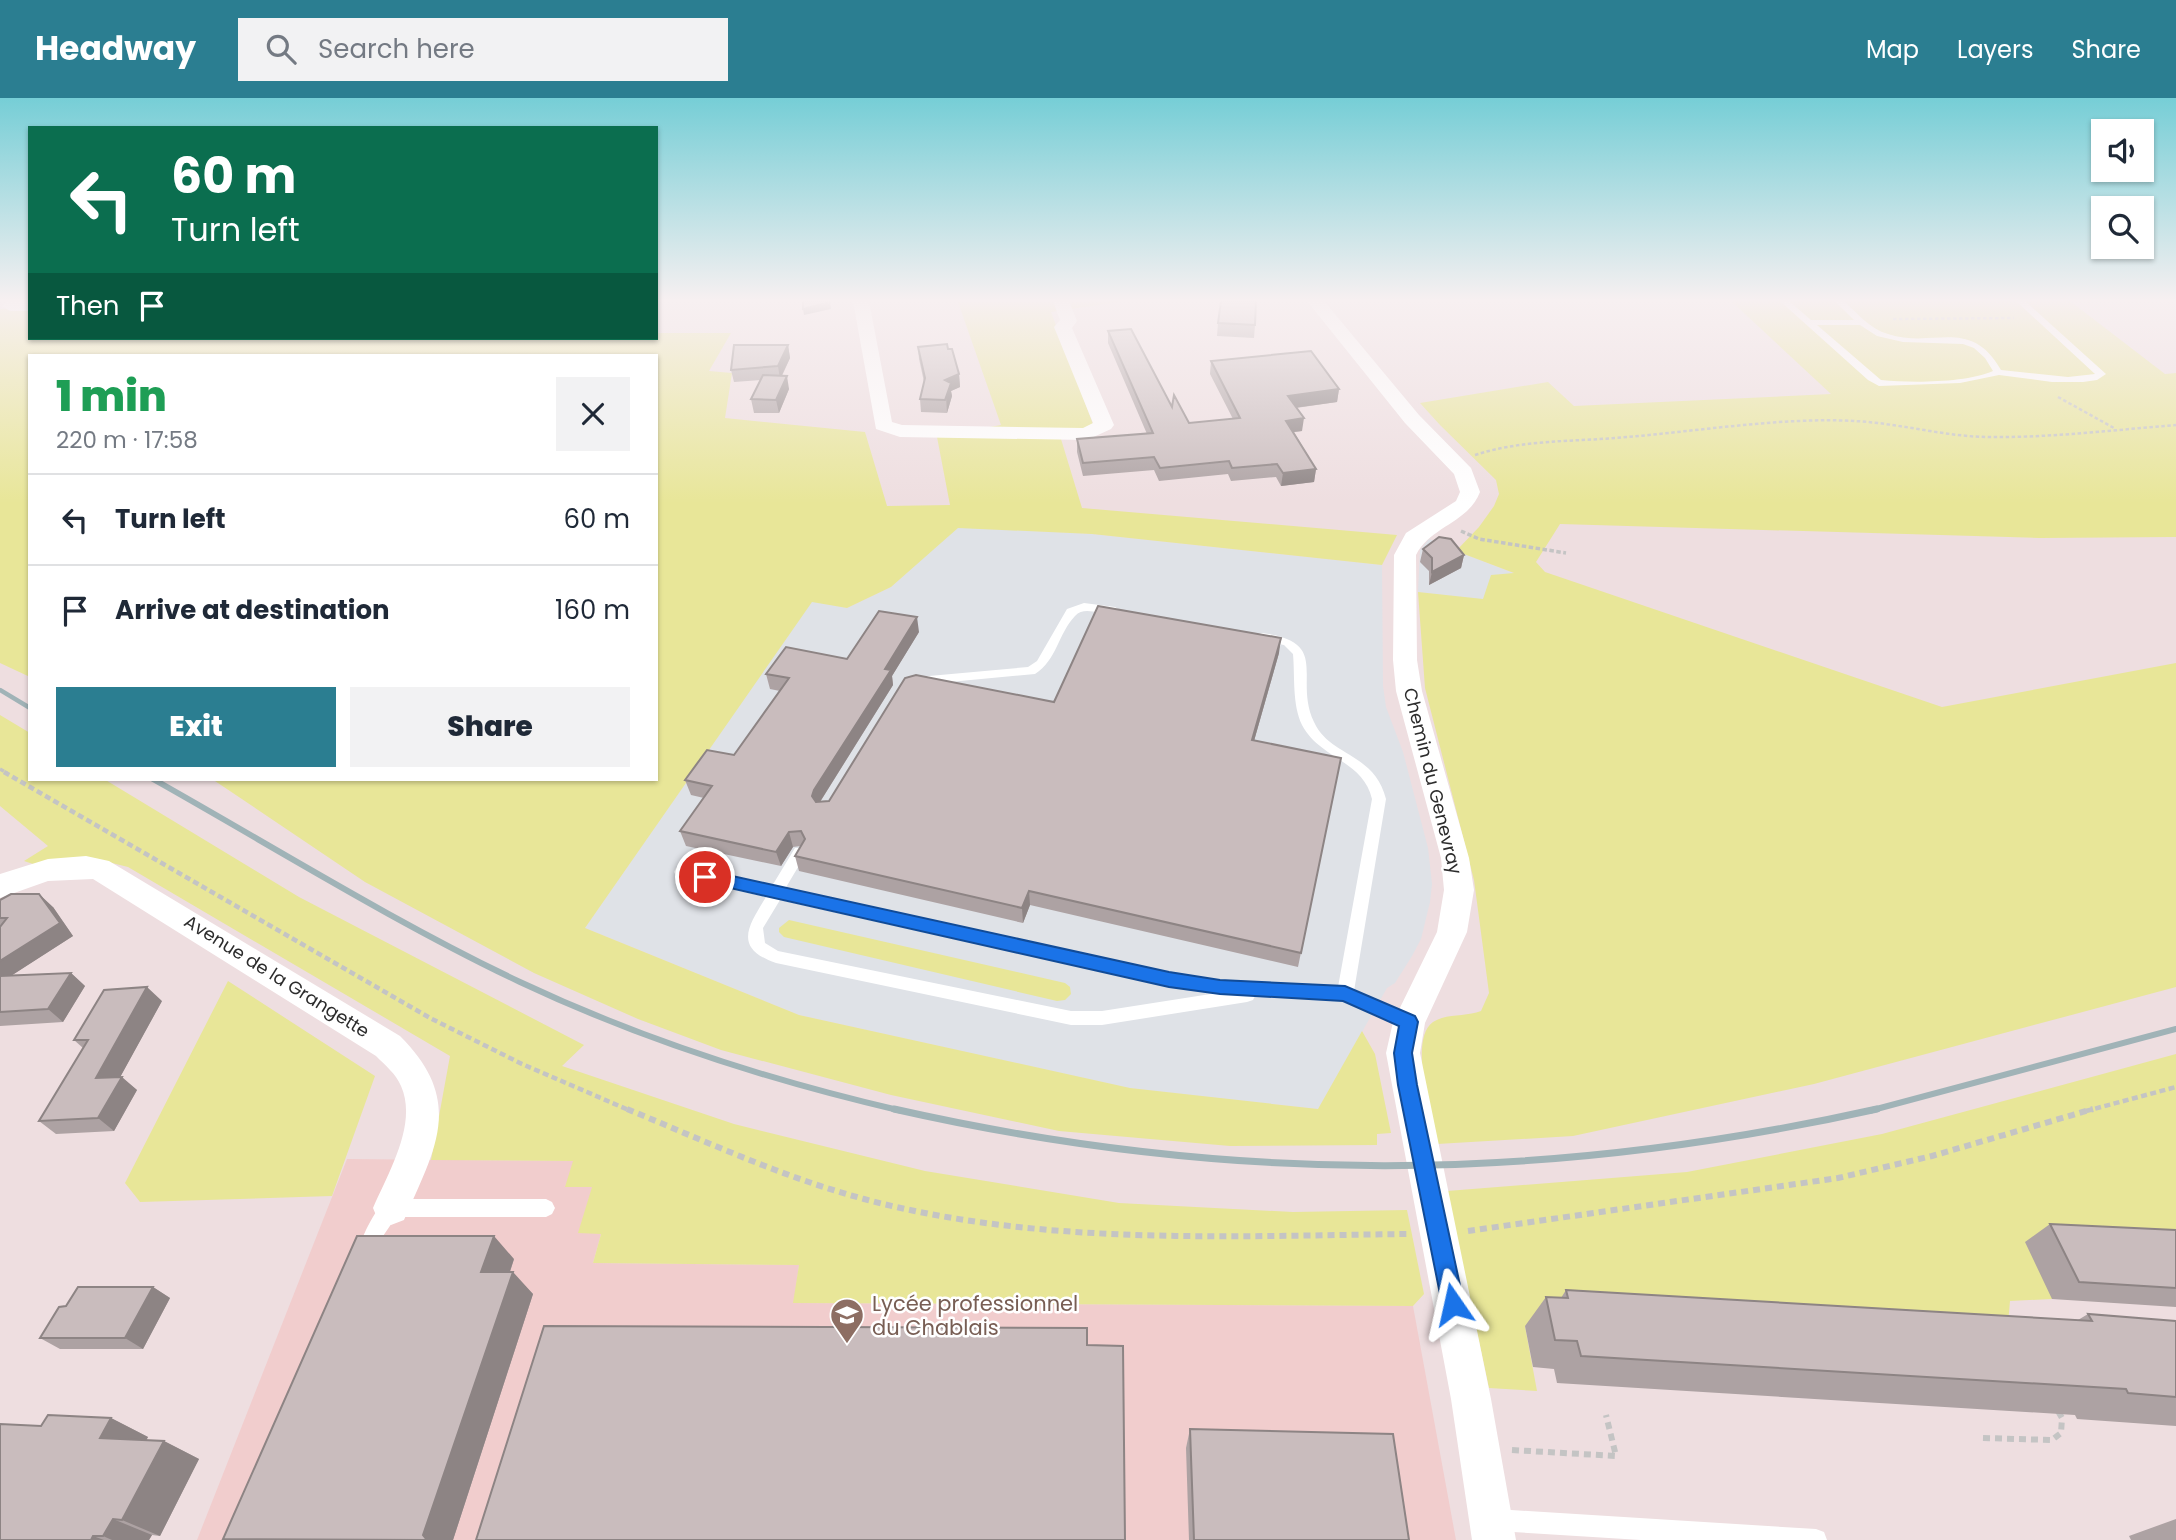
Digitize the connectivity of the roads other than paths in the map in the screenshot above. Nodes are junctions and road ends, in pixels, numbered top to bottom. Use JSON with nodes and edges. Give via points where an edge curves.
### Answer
{"nodes":[{"id":1,"x":873,"y":368,"type":"edge"},
{"id":2,"x":1080,"y":368,"type":"edge"},
{"id":3,"x":1372,"y":368,"type":"edge"},
{"id":4,"x":1860,"y":368,"type":"edge"},
{"id":5,"x":1995,"y":368,"type":"edge"},
{"id":6,"x":2097,"y":368,"type":"edge"},
{"id":7,"x":1998,"y":372,"type":"junction"},
{"id":8,"x":1133,"y":614,"type":"edge"},
{"id":9,"x":1254,"y":635,"type":"edge"},
{"id":10,"x":907,"y":684,"type":"edge"},
{"id":11,"x":800,"y":852,"type":"edge"},
{"id":12,"x":681,"y":872,"type":"dead end"},
{"id":13,"x":0,"y":887,"type":"edge"},
{"id":14,"x":775,"y":892,"type":"junction"},
{"id":15,"x":1273,"y":991,"type":"junction"},
{"id":16,"x":1345,"y":994,"type":"junction"},
{"id":17,"x":1409,"y":1022,"type":"junction"},
{"id":18,"x":391,"y":1208,"type":"junction"},
{"id":19,"x":547,"y":1208,"type":"dead end"},
{"id":20,"x":358,"y":1270,"type":"edge"},
{"id":21,"x":1493,"y":1530,"type":"edge"},
{"id":22,"x":1816,"y":1540,"type":"edge"}],
"edges":[{"from":1,"to":2,"type":"street","via":[[883,425],[900,431],[1087,434],[1104,425]]},
{"from":3,"to":17,"type":"street","name":"Chemin du Genevray","via":[[1412,419],[1456,463],[1468,479],[1470,492],[1465,504],[1420,532],[1409,545],[1402,575],[1404,647],[1412,705],[1457,868],[1458,901],[1444,955]]},
{"from":4,"to":7,"type":"lane","via":[[1880,383],[1940,382],[1990,377]]},
{"from":5,"to":7,"type":"lane"},
{"from":6,"to":7,"type":"lane","via":[[2100,376],[2092,379]]},
{"from":8,"to":10,"type":"lane","via":[[1093,607],[1071,612],[1042,664],[1031,671]]},
{"from":9,"to":16,"type":"lane","via":[[1296,647],[1309,725],[1367,772],[1378,792]]},
{"from":11,"to":14,"type":"lane"},
{"from":12,"to":14,"type":"lane"},
{"from":13,"to":18,"type":"street","name":"Avenue de la Grangette","via":[[48,869],[99,869],[388,1046],[413,1069],[424,1111],[417,1144]]},
{"from":14,"to":15,"type":"lane","via":[[1124,971]]},
{"from":14,"to":15,"type":"lane","via":[[755,928],[756,943],[768,954],[1054,1016],[1102,1018]]},
{"from":15,"to":16,"type":"lane"},
{"from":16,"to":17,"type":"lane"},
{"from":17,"to":21,"type":"street","name":"Chemin du Genevray","via":[[1403,1053],[1408,1085]]},
{"from":18,"to":19,"type":"lane"},
{"from":18,"to":20,"type":"lane"},
{"from":21,"to":22,"type":"lane"}]}
